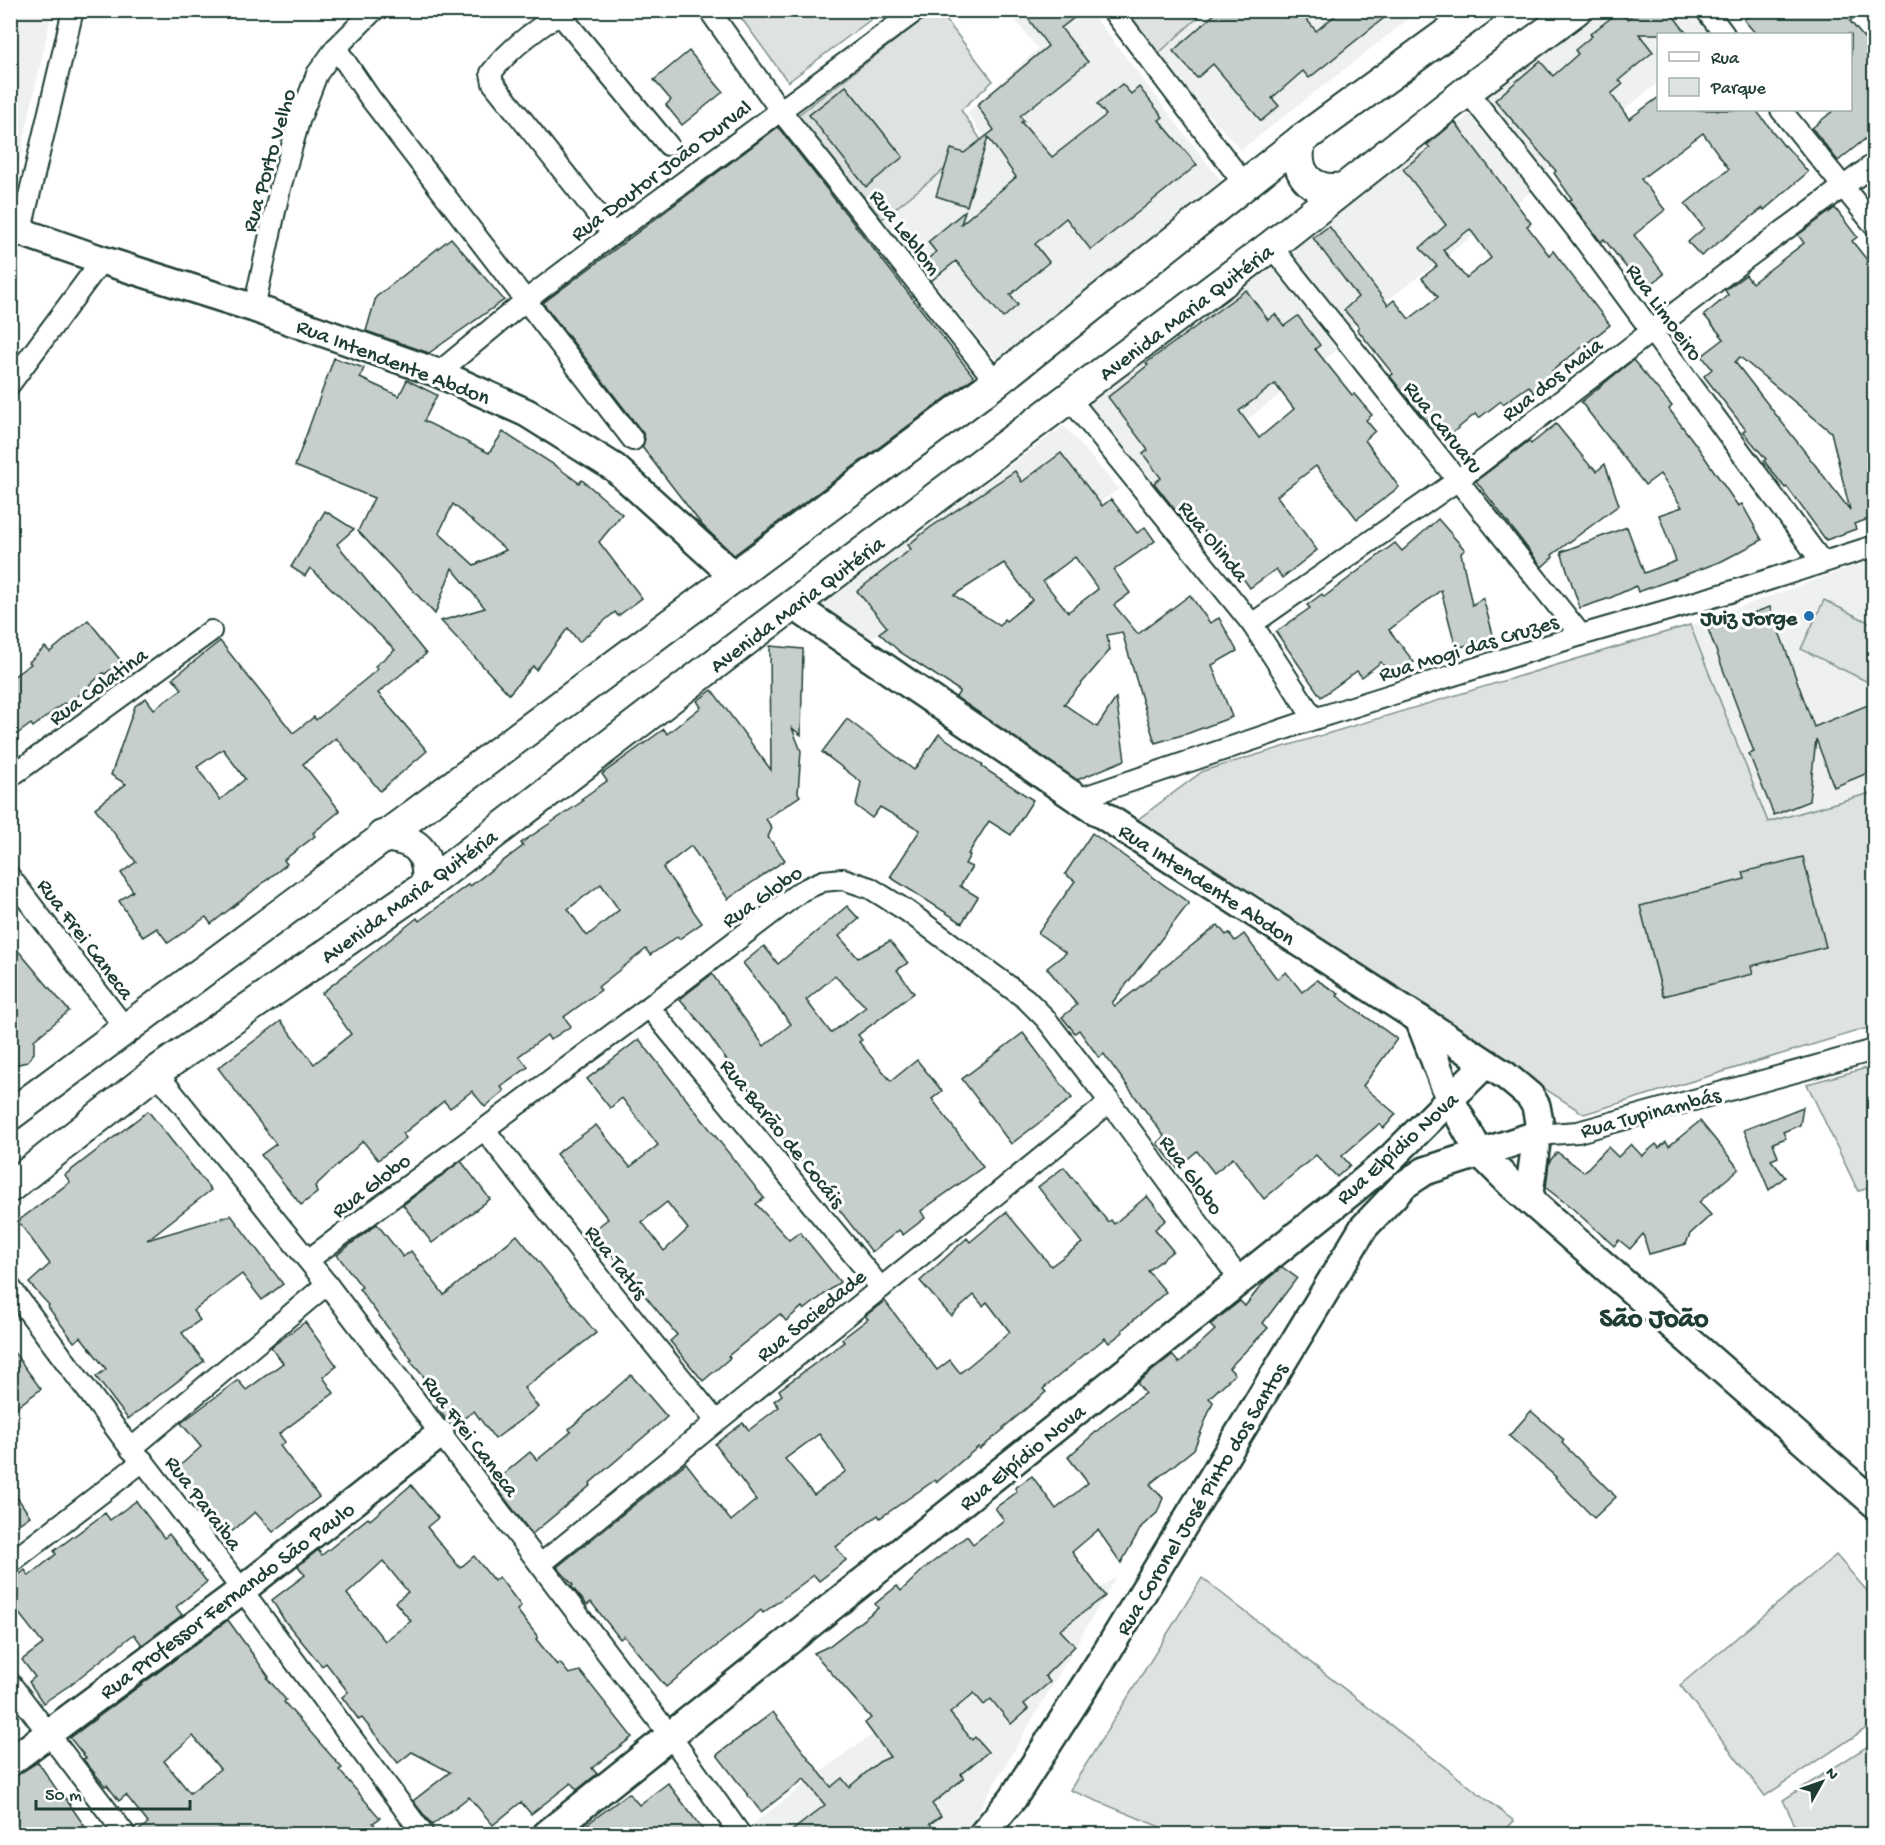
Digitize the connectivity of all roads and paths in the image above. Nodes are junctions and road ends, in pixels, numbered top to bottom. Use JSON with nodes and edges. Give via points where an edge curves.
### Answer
{"nodes":[{"id":1,"x":73,"y":10,"type":"edge"},
{"id":2,"x":374,"y":10,"type":"edge"},
{"id":3,"x":708,"y":10,"type":"edge"},
{"id":4,"x":917,"y":10,"type":"edge"},
{"id":5,"x":1112,"y":10,"type":"edge"},
{"id":6,"x":1479,"y":10,"type":"edge"},
{"id":7,"x":1576,"y":10,"type":"edge"},
{"id":8,"x":1706,"y":10,"type":"edge"},
{"id":9,"x":1723,"y":33,"type":"edge"},
{"id":10,"x":336,"y":48,"type":"junction"},
{"id":11,"x":1467,"y":91,"type":"junction"},
{"id":12,"x":780,"y":110,"type":"junction"},
{"id":13,"x":1782,"y":111,"type":"edge"},
{"id":14,"x":1301,"y":140,"type":"junction"},
{"id":15,"x":668,"y":145,"type":"dead end"},
{"id":16,"x":1875,"y":164,"type":"edge"},
{"id":17,"x":1245,"y":185,"type":"junction"},
{"id":18,"x":1844,"y":186,"type":"junction"},
{"id":19,"x":1343,"y":188,"type":"junction"},
{"id":20,"x":1875,"y":225,"type":"edge"},
{"id":21,"x":16,"y":229,"type":"edge"},
{"id":22,"x":613,"y":234,"type":"junction"},
{"id":23,"x":1271,"y":246,"type":"junction"},
{"id":24,"x":102,"y":260,"type":"junction"},
{"id":25,"x":525,"y":301,"type":"junction"},
{"id":26,"x":254,"y":308,"type":"junction"},
{"id":27,"x":1650,"y":332,"type":"junction"},
{"id":28,"x":438,"y":373,"type":"junction"},
{"id":29,"x":996,"y":382,"type":"junction"},
{"id":30,"x":10,"y":384,"type":"edge"},
{"id":31,"x":1069,"y":398,"type":"junction"},
{"id":32,"x":633,"y":440,"type":"dead end"},
{"id":33,"x":1458,"y":480,"type":"junction"},
{"id":34,"x":1875,"y":546,"type":"edge"},
{"id":35,"x":1822,"y":562,"type":"junction"},
{"id":36,"x":733,"y":575,"type":"junction"},
{"id":37,"x":792,"y":605,"type":"junction"},
{"id":38,"x":1252,"y":624,"type":"junction"},
{"id":39,"x":211,"y":631,"type":"dead end"},
{"id":40,"x":1581,"y":636,"type":"junction"},
{"id":41,"x":1314,"y":719,"type":"junction"},
{"id":42,"x":10,"y":777,"type":"edge"},
{"id":43,"x":1078,"y":798,"type":"junction"},
{"id":44,"x":382,"y":836,"type":"junction"},
{"id":45,"x":10,"y":877,"type":"edge"},
{"id":46,"x":427,"y":885,"type":"junction"},
{"id":47,"x":649,"y":1006,"type":"junction"},
{"id":48,"x":1419,"y":1019,"type":"junction"},
{"id":49,"x":126,"y":1029,"type":"junction"},
{"id":50,"x":1875,"y":1050,"type":"edge"},
{"id":51,"x":1485,"y":1064,"type":"junction"},
{"id":52,"x":156,"y":1072,"type":"junction"},
{"id":53,"x":1450,"y":1099,"type":"junction"},
{"id":54,"x":1110,"y":1102,"type":"junction"},
{"id":55,"x":10,"y":1115,"type":"edge"},
{"id":56,"x":484,"y":1129,"type":"junction"},
{"id":57,"x":1536,"y":1135,"type":"junction"},
{"id":58,"x":1479,"y":1152,"type":"junction"},
{"id":59,"x":1425,"y":1171,"type":"joint"},
{"id":60,"x":10,"y":1187,"type":"edge"},
{"id":61,"x":1534,"y":1204,"type":"junction"},
{"id":62,"x":308,"y":1260,"type":"junction"},
{"id":63,"x":1240,"y":1280,"type":"junction"},
{"id":64,"x":327,"y":1284,"type":"junction"},
{"id":65,"x":10,"y":1287,"type":"edge"},
{"id":66,"x":881,"y":1288,"type":"junction"},
{"id":67,"x":716,"y":1421,"type":"junction"},
{"id":68,"x":440,"y":1434,"type":"junction"},
{"id":69,"x":137,"y":1455,"type":"junction"},
{"id":70,"x":1875,"y":1503,"type":"edge"},
{"id":71,"x":10,"y":1563,"type":"edge"},
{"id":72,"x":541,"y":1564,"type":"junction"},
{"id":73,"x":242,"y":1590,"type":"junction"},
{"id":74,"x":10,"y":1683,"type":"edge"},
{"id":75,"x":48,"y":1733,"type":"junction"},
{"id":76,"x":671,"y":1737,"type":"junction"},
{"id":77,"x":10,"y":1762,"type":"edge"},
{"id":78,"x":125,"y":1834,"type":"edge"},
{"id":79,"x":423,"y":1834,"type":"edge"},
{"id":80,"x":547,"y":1834,"type":"edge"},
{"id":81,"x":740,"y":1834,"type":"edge"},
{"id":82,"x":983,"y":1834,"type":"edge"}],
"edges":[{"from":1,"to":21,"type":"street"},
{"from":2,"to":10,"type":"street","name":"Rua Porto Velho"},
{"from":3,"to":12,"type":"street","name":"Rua Leblom"},
{"from":4,"to":12,"type":"street","name":"Rua Doutor João Durval"},
{"from":5,"to":17,"type":"street"},
{"from":6,"to":14,"type":"main road"},
{"from":7,"to":11,"type":"main road","name":"Avenida Maria Quitéria"},
{"from":8,"to":9,"type":"street"},
{"from":10,"to":25,"type":"street"},
{"from":10,"to":26,"type":"street","name":"Rua Porto Velho","via":[[317,74],[299,121]]},
{"from":11,"to":19,"type":"main road","name":"Avenida Maria Quitéria"},
{"from":11,"to":27,"type":"street","name":"Rua Limoeiro","via":[[1577,230]]},
{"from":12,"to":22,"type":"street","name":"Rua Doutor João Durval"},
{"from":12,"to":29,"type":"street","name":"Rua Leblom"},
{"from":13,"to":18,"type":"street"},
{"from":14,"to":17,"type":"main road"},
{"from":14,"to":19,"type":"main road","via":[[1298,161],[1306,178],[1327,189]]},
{"from":15,"to":22,"type":"street","via":[[563,18],[555,17],[539,28],[491,73],[493,83]]},
{"from":16,"to":18,"type":"street","name":"Rua dos Maia"},
{"from":17,"to":29,"type":"main road"},
{"from":18,"to":20,"type":"street"},
{"from":18,"to":27,"type":"street","name":"Rua dos Maia"},
{"from":19,"to":23,"type":"main road","name":"Avenida Maria Quitéria"},
{"from":21,"to":24,"type":"street","name":"Rua Intendente Abdon"},
{"from":22,"to":25,"type":"street","name":"Rua Doutor João Durval"},
{"from":23,"to":31,"type":"main road","name":"Avenida Maria Quitéria"},
{"from":23,"to":33,"type":"street","name":"Rua Caruaru"},
{"from":24,"to":26,"type":"street","name":"Rua Intendente Abdon"},
{"from":24,"to":30,"type":"street"},
{"from":25,"to":28,"type":"street","name":"Rua Doutor João Durval"},
{"from":25,"to":32,"type":"street"},
{"from":26,"to":28,"type":"street","name":"Rua Intendente Abdon"},
{"from":27,"to":33,"type":"street","name":"Rua dos Maia"},
{"from":27,"to":35,"type":"street","name":"Rua Limoeiro"},
{"from":28,"to":36,"type":"street","name":"Rua Intendente Abdon","via":[[527,413],[615,468]]},
{"from":29,"to":36,"type":"main road"},
{"from":31,"to":37,"type":"main road","name":"Avenida Maria Quitéria"},
{"from":31,"to":38,"type":"street","name":"Rua Olinda"},
{"from":33,"to":38,"type":"street","name":"Rua dos Maia"},
{"from":33,"to":40,"type":"street","name":"Rua Caruaru"},
{"from":34,"to":35,"type":"street","name":"Rua Mogi das Cruzes"},
{"from":35,"to":40,"type":"street","name":"Rua Mogi das Cruzes"},
{"from":36,"to":44,"type":"main road"},
{"from":37,"to":43,"type":"street","name":"Rua Intendente Abdon"},
{"from":37,"to":46,"type":"main road","name":"Avenida Maria Quitéria"},
{"from":38,"to":41,"type":"street","name":"Rua Olinda"},
{"from":39,"to":42,"type":"street","name":"Rua Colatina"},
{"from":40,"to":41,"type":"street","name":"Rua Mogi das Cruzes"},
{"from":41,"to":43,"type":"street","name":"Rua Mogi das Cruzes"},
{"from":43,"to":48,"type":"street","name":"Rua Intendente Abdon"},
{"from":44,"to":46,"type":"main road","via":[[414,844],[423,854]]},
{"from":44,"to":49,"type":"main road"},
{"from":45,"to":49,"type":"street","name":"Rua Frei Caneca"},
{"from":46,"to":52,"type":"main road","name":"Avenida Maria Quitéria"},
{"from":47,"to":54,"type":"street","name":"Rua Globo","via":[[801,891],[823,881],[843,879],[870,888],[907,911],[1026,999]]},
{"from":47,"to":56,"type":"street","name":"Rua Globo"},
{"from":47,"to":66,"type":"street","name":"Rua Barão de Cocáis"},
{"from":48,"to":51,"type":"street","name":"Rua Intendente Abdon"},
{"from":48,"to":53,"type":"street"},
{"from":49,"to":55,"type":"main road"},
{"from":50,"to":57,"type":"street","name":"Rua Tupinambás","via":[[1578,1132]]},
{"from":51,"to":53,"type":"street","name":"Rua Elpídio Nova"},
{"from":51,"to":57,"type":"street","name":"Rua Intendente Abdon","via":[[1530,1096],[1539,1122]]},
{"from":52,"to":60,"type":"main road","name":"Avenida Maria Quitéria"},
{"from":52,"to":62,"type":"street","name":"Rua Frei Caneca"},
{"from":53,"to":58,"type":"street"},
{"from":53,"to":63,"type":"street","name":"Rua Elpídio Nova","via":[[1391,1158]]},
{"from":54,"to":63,"type":"street","name":"Rua Globo"},
{"from":54,"to":66,"type":"street","name":"Rua Sociedade"},
{"from":56,"to":62,"type":"street","name":"Rua Globo"},
{"from":56,"to":67,"type":"street","name":"Rua Tatús"},
{"from":57,"to":58,"type":"street","name":"Rua Tupinambás"},
{"from":57,"to":61,"type":"street","name":"Rua Intendente Abdon","via":[[1529,1193]]},
{"from":58,"to":59,"type":"street","name":"Rua Tupinambás"},
{"from":58,"to":61,"type":"street"},
{"from":59,"to":82,"type":"street","name":"Rua Coronel José Pinto dos Santos","via":[[1404,1185],[1364,1227],[1108,1650],[1013,1798]]},
{"from":61,"to":70,"type":"street"},
{"from":62,"to":64,"type":"street","name":"Rua Frei Caneca"},
{"from":63,"to":76,"type":"street","name":"Rua Elpídio Nova"},
{"from":64,"to":68,"type":"street","name":"Rua Frei Caneca"},
{"from":64,"to":69,"type":"street"},
{"from":65,"to":69,"type":"street","name":"Rua Paraiba"},
{"from":66,"to":67,"type":"street","name":"Rua Sociedade"},
{"from":67,"to":72,"type":"street","name":"Rua Sociedade"},
{"from":68,"to":72,"type":"street","name":"Rua Frei Caneca"},
{"from":68,"to":73,"type":"street","name":"Rua Professor Fernando São Paulo"},
{"from":69,"to":71,"type":"street"},
{"from":69,"to":73,"type":"street","name":"Rua Paraiba"},
{"from":72,"to":76,"type":"street","name":"Rua Frei Caneca"},
{"from":73,"to":75,"type":"street","name":"Rua Professor Fernando São Paulo"},
{"from":73,"to":79,"type":"street","name":"Rua Paraiba"},
{"from":74,"to":75,"type":"street"},
{"from":75,"to":77,"type":"street","name":"Rua Professor Fernando São Paulo"},
{"from":75,"to":78,"type":"street"},
{"from":76,"to":80,"type":"street","name":"Rua Elpídio Nova"},
{"from":76,"to":81,"type":"street","name":"Rua Frei Caneca"}]}
